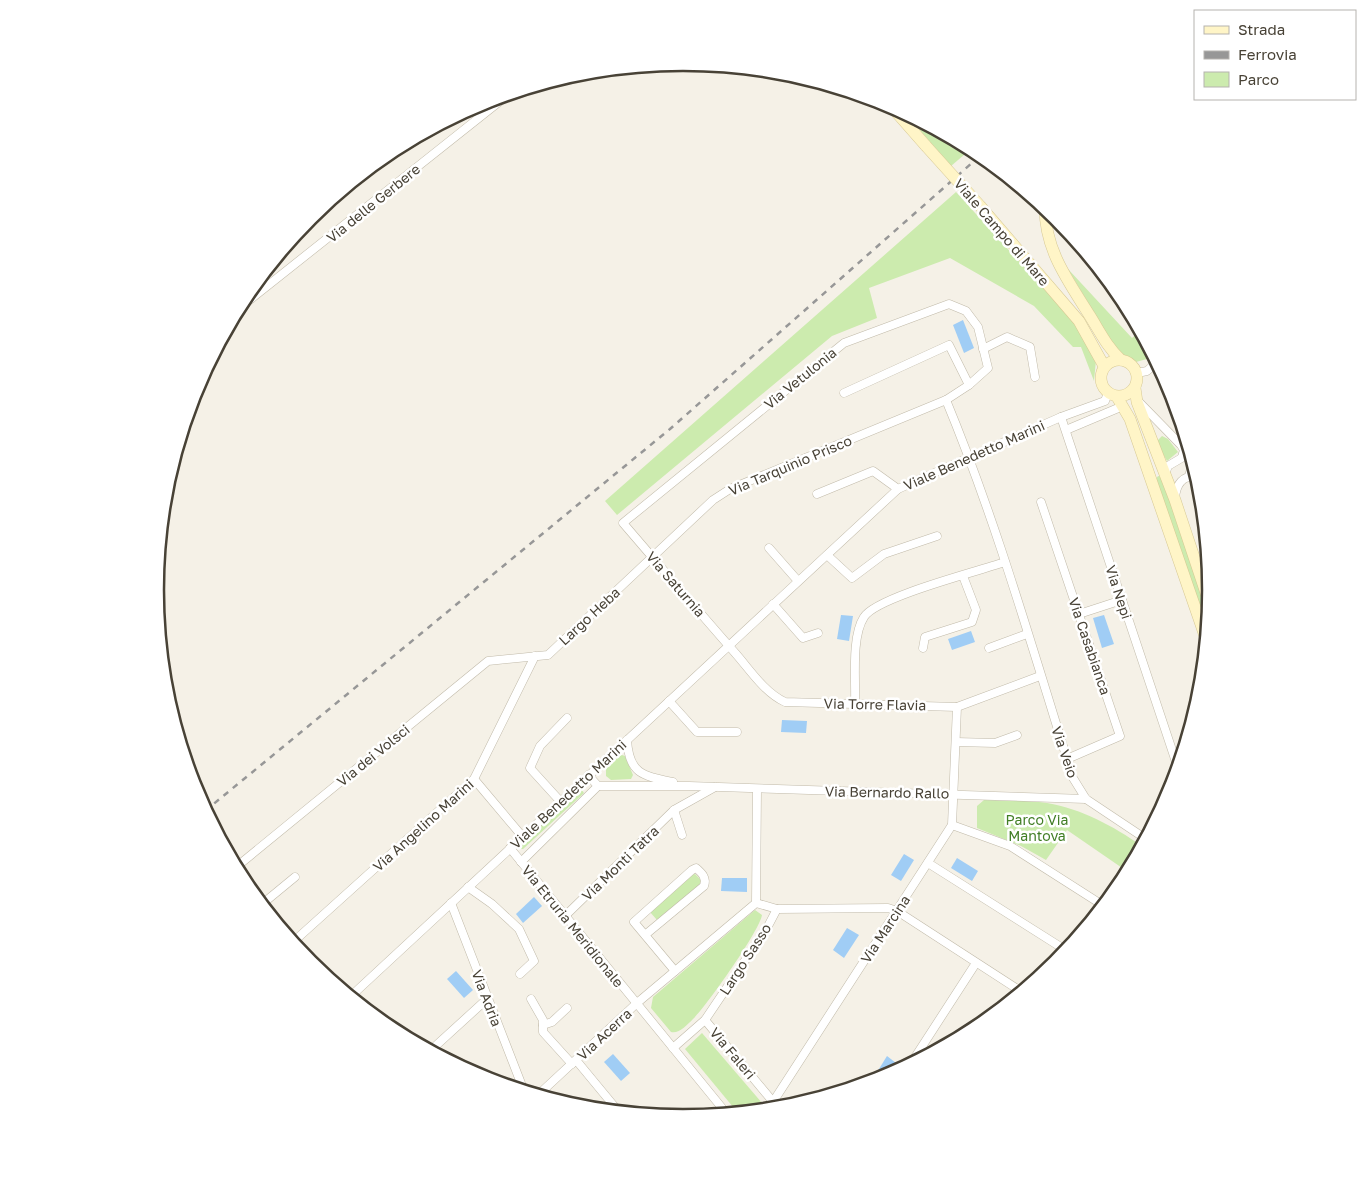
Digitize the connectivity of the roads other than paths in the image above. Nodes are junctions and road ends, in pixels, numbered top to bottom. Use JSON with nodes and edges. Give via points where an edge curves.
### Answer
{"nodes":[{"id":1,"x":491,"y":108,"type":"edge"},
{"id":2,"x":904,"y":121,"type":"edge"},
{"id":3,"x":1046,"y":220,"type":"edge"},
{"id":4,"x":256,"y":295,"type":"edge"},
{"id":5,"x":1080,"y":321,"type":"junction"},
{"id":6,"x":1098,"y":330,"type":"junction"},
{"id":7,"x":983,"y":349,"type":"junction"},
{"id":8,"x":1121,"y":360,"type":"junction"},
{"id":9,"x":1104,"y":366,"type":"junction"},
{"id":10,"x":1152,"y":367,"type":"edge"},
{"id":11,"x":1137,"y":373,"type":"junction"},
{"id":12,"x":1035,"y":378,"type":"dead end"},
{"id":13,"x":969,"y":385,"type":"junction"},
{"id":14,"x":1135,"y":388,"type":"junction"},
{"id":15,"x":844,"y":393,"type":"dead end"},
{"id":16,"x":1116,"y":399,"type":"junction"},
{"id":17,"x":946,"y":400,"type":"junction"},
{"id":18,"x":1137,"y":400,"type":"junction"},
{"id":19,"x":1061,"y":417,"type":"junction"},
{"id":20,"x":1066,"y":430,"type":"junction"},
{"id":21,"x":1170,"y":433,"type":"junction"},
{"id":22,"x":1179,"y":436,"type":"edge"},
{"id":23,"x":1182,"y":447,"type":"edge"},
{"id":24,"x":1183,"y":449,"type":"edge"},
{"id":25,"x":1185,"y":456,"type":"edge"},
{"id":26,"x":1182,"y":457,"type":"junction"},
{"id":27,"x":970,"y":459,"type":"junction"},
{"id":28,"x":1166,"y":476,"type":"junction"},
{"id":29,"x":1190,"y":478,"type":"edge"},
{"id":30,"x":1152,"y":483,"type":"junction"},
{"id":31,"x":898,"y":489,"type":"junction"},
{"id":32,"x":817,"y":494,"type":"dead end"},
{"id":33,"x":1175,"y":500,"type":"junction"},
{"id":34,"x":1041,"y":502,"type":"dead end"},
{"id":35,"x":623,"y":523,"type":"joint"},
{"id":36,"x":937,"y":536,"type":"dead end"},
{"id":37,"x":769,"y":548,"type":"dead end"},
{"id":38,"x":827,"y":554,"type":"junction"},
{"id":39,"x":652,"y":557,"type":"junction"},
{"id":40,"x":1005,"y":562,"type":"junction"},
{"id":41,"x":963,"y":576,"type":"junction"},
{"id":42,"x":1202,"y":580,"type":"edge"},
{"id":43,"x":798,"y":581,"type":"junction"},
{"id":44,"x":1122,"y":600,"type":"junction"},
{"id":45,"x":773,"y":604,"type":"junction"},
{"id":46,"x":1079,"y":614,"type":"junction"},
{"id":47,"x":1201,"y":624,"type":"edge"},
{"id":48,"x":818,"y":633,"type":"dead end"},
{"id":49,"x":1027,"y":634,"type":"junction"},
{"id":50,"x":728,"y":646,"type":"junction"},
{"id":51,"x":923,"y":648,"type":"dead end"},
{"id":52,"x":989,"y":648,"type":"dead end"},
{"id":53,"x":535,"y":656,"type":"junction"},
{"id":54,"x":518,"y":658,"type":"joint"},
{"id":55,"x":1040,"y":676,"type":"junction"},
{"id":56,"x":669,"y":701,"type":"junction"},
{"id":57,"x":855,"y":703,"type":"junction"},
{"id":58,"x":957,"y":706,"type":"junction"},
{"id":59,"x":568,"y":718,"type":"dead end"},
{"id":60,"x":737,"y":732,"type":"dead end"},
{"id":61,"x":1017,"y":735,"type":"dead end"},
{"id":62,"x":627,"y":740,"type":"junction"},
{"id":63,"x":956,"y":742,"type":"junction"},
{"id":64,"x":1175,"y":758,"type":"edge"},
{"id":65,"x":1067,"y":759,"type":"junction"},
{"id":66,"x":588,"y":775,"type":"junction"},
{"id":67,"x":474,"y":779,"type":"junction"},
{"id":68,"x":598,"y":786,"type":"junction"},
{"id":69,"x":689,"y":786,"type":"junction"},
{"id":70,"x":715,"y":787,"type":"junction"},
{"id":71,"x":757,"y":789,"type":"junction"},
{"id":72,"x":954,"y":793,"type":"junction"},
{"id":73,"x":1086,"y":799,"type":"junction"},
{"id":74,"x":560,"y":801,"type":"junction"},
{"id":75,"x":674,"y":810,"type":"junction"},
{"id":76,"x":952,"y":825,"type":"junction"},
{"id":77,"x":682,"y":835,"type":"dead end"},
{"id":78,"x":1141,"y":835,"type":"edge"},
{"id":79,"x":522,"y":836,"type":"junction"},
{"id":80,"x":510,"y":848,"type":"junction"},
{"id":81,"x":521,"y":862,"type":"junction"},
{"id":82,"x":928,"y":863,"type":"junction"},
{"id":83,"x":241,"y":864,"type":"edge"},
{"id":84,"x":295,"y":877,"type":"dead end"},
{"id":85,"x":468,"y":887,"type":"junction"},
{"id":86,"x":266,"y":900,"type":"edge"},
{"id":87,"x":1098,"y":902,"type":"edge"},
{"id":88,"x":451,"y":903,"type":"junction"},
{"id":89,"x":756,"y":903,"type":"junction"},
{"id":90,"x":777,"y":909,"type":"junction"},
{"id":91,"x":897,"y":911,"type":"junction"},
{"id":92,"x":566,"y":915,"type":"junction"},
{"id":93,"x":645,"y":935,"type":"junction"},
{"id":94,"x":298,"y":938,"type":"edge"},
{"id":95,"x":1060,"y":947,"type":"edge"},
{"id":96,"x":976,"y":963,"type":"junction"},
{"id":97,"x":675,"y":971,"type":"junction"},
{"id":98,"x":520,"y":974,"type":"dead end"},
{"id":99,"x":1016,"y":988,"type":"edge"},
{"id":100,"x":354,"y":992,"type":"edge"},
{"id":101,"x":486,"y":999,"type":"junction"},
{"id":102,"x":531,"y":999,"type":"dead end"},
{"id":103,"x":637,"y":1003,"type":"junction"},
{"id":104,"x":567,"y":1008,"type":"dead end"},
{"id":105,"x":706,"y":1020,"type":"junction"},
{"id":106,"x":543,"y":1025,"type":"junction"},
{"id":107,"x":435,"y":1046,"type":"edge"},
{"id":108,"x":673,"y":1048,"type":"junction"},
{"id":109,"x":917,"y":1054,"type":"edge"},
{"id":110,"x":574,"y":1062,"type":"junction"},
{"id":111,"x":521,"y":1083,"type":"edge"},
{"id":112,"x":544,"y":1090,"type":"edge"},
{"id":113,"x":773,"y":1102,"type":"joint"},
{"id":114,"x":612,"y":1105,"type":"edge"},
{"id":115,"x":722,"y":1108,"type":"edge"}],
"edges":[{"from":1,"to":4,"type":"street","name":"Via delle Gerbere"},
{"from":2,"to":5,"type":"street","name":"Viale Campo di Mare","bridge":true},
{"from":3,"to":6,"type":"street","via":[[1055,258]]},
{"from":5,"to":6,"type":"street"},
{"from":5,"to":9,"type":"street","name":"Viale Campo di Mare"},
{"from":6,"to":8,"type":"street","via":[[1108,348]]},
{"from":7,"to":12,"type":"street","via":[[1008,336],[1021,341],[1030,347]]},
{"from":7,"to":13,"type":"street","name":"Via Vetulonia","via":[[988,368]]},
{"from":7,"to":35,"type":"street","name":"Via Vetulonia","via":[[978,327],[966,311],[949,304],[844,343]]},
{"from":8,"to":9,"type":"street"},
{"from":8,"to":11,"type":"street","via":[[1131,364]]},
{"from":9,"to":16,"type":"street","via":[[1101,384]]},
{"from":10,"to":11,"type":"street"},
{"from":11,"to":14,"type":"street"},
{"from":13,"to":15,"type":"street","via":[[949,345]]},
{"from":13,"to":17,"type":"street","name":"Via Vetulonia"},
{"from":14,"to":16,"type":"street"},
{"from":14,"to":18,"type":"street"},
{"from":16,"to":19,"type":"street","name":"Viale Benedetto Marini"},
{"from":16,"to":20,"type":"street"},
{"from":16,"to":30,"type":"street","via":[[1130,419]]},
{"from":17,"to":27,"type":"street","name":"Via Veio"},
{"from":17,"to":39,"type":"street","name":"Via Tarquinio Prisco","via":[[730,489],[713,500]]},
{"from":18,"to":21,"type":"street"},
{"from":18,"to":28,"type":"street"},
{"from":19,"to":20,"type":"street","name":"Via Nepi"},
{"from":19,"to":27,"type":"street","name":"Viale Benedetto Marini"},
{"from":20,"to":44,"type":"street","name":"Via Nepi"},
{"from":21,"to":22,"type":"street"},
{"from":21,"to":23,"type":"street"},
{"from":24,"to":26,"type":"street"},
{"from":25,"to":26,"type":"street"},
{"from":26,"to":28,"type":"street","via":[[1165,468]]},
{"from":27,"to":31,"type":"street","name":"Viale Benedetto Marini"},
{"from":27,"to":40,"type":"street","name":"Via Veio"},
{"from":28,"to":30,"type":"street","via":[[1157,472]]},
{"from":28,"to":33,"type":"street"},
{"from":29,"to":33,"type":"street","via":[[1177,486]]},
{"from":30,"to":47,"type":"street"},
{"from":31,"to":32,"type":"street","via":[[873,471]]},
{"from":31,"to":38,"type":"street","name":"Viale Benedetto Marini"},
{"from":33,"to":42,"type":"street"},
{"from":34,"to":46,"type":"street","name":"Via Casabianca"},
{"from":35,"to":39,"type":"street","name":"Via Saturnia"},
{"from":36,"to":38,"type":"street","via":[[884,554],[852,578]]},
{"from":37,"to":43,"type":"street"},
{"from":38,"to":43,"type":"street","name":"Viale Benedetto Marini"},
{"from":39,"to":50,"type":"street","name":"Via Saturnia"},
{"from":39,"to":53,"type":"street","name":"Largo Heba","via":[[548,655]]},
{"from":40,"to":41,"type":"street"},
{"from":40,"to":49,"type":"street","name":"Via Veio"},
{"from":41,"to":51,"type":"street","via":[[976,610],[972,622],[925,637]]},
{"from":41,"to":57,"type":"street","via":[[882,602],[864,616],[857,636]]},
{"from":43,"to":45,"type":"street","name":"Viale Benedetto Marini"},
{"from":44,"to":46,"type":"street"},
{"from":44,"to":64,"type":"street","name":"Via Nepi"},
{"from":45,"to":48,"type":"street","via":[[803,638]]},
{"from":45,"to":50,"type":"street","name":"Viale Benedetto Marini"},
{"from":46,"to":65,"type":"street","name":"Via Casabianca","via":[[1120,736]]},
{"from":49,"to":52,"type":"street"},
{"from":49,"to":55,"type":"street","name":"Via Veio"},
{"from":50,"to":56,"type":"street","name":"Viale Benedetto Marini"},
{"from":50,"to":57,"type":"street","name":"Via Torre Flavia","via":[[777,699],[785,702]]},
{"from":53,"to":54,"type":"street","name":"Largo Heba"},
{"from":53,"to":67,"type":"street","name":"Via Angelino Marini"},
{"from":54,"to":83,"type":"street","name":"Via dei Volsci","via":[[488,661]]},
{"from":55,"to":58,"type":"street","name":"Via Torre Flavia"},
{"from":55,"to":65,"type":"street","name":"Via Veio"},
{"from":56,"to":60,"type":"street","via":[[697,732]]},
{"from":56,"to":62,"type":"street","name":"Viale Benedetto Marini"},
{"from":57,"to":58,"type":"street","name":"Via Torre Flavia"},
{"from":58,"to":63,"type":"street","name":"Via Marcina"},
{"from":59,"to":74,"type":"street","via":[[540,746],[530,768]]},
{"from":61,"to":63,"type":"street","via":[[994,743]]},
{"from":62,"to":66,"type":"street","name":"Viale Benedetto Marini"},
{"from":62,"to":69,"type":"street","name":"Via Bernardo Rallo","via":[[631,761],[642,775]]},
{"from":63,"to":72,"type":"street","name":"Via Marcina"},
{"from":65,"to":73,"type":"street","name":"Via Veio","via":[[1073,778]]},
{"from":66,"to":68,"type":"street"},
{"from":66,"to":74,"type":"street","name":"Viale Benedetto Marini"},
{"from":67,"to":79,"type":"street"},
{"from":67,"to":94,"type":"street","name":"Via Angelino Marini"},
{"from":68,"to":69,"type":"street","name":"Via Bernardo Rallo"},
{"from":68,"to":81,"type":"street"},
{"from":69,"to":70,"type":"street","name":"Via Bernardo Rallo"},
{"from":70,"to":71,"type":"street","name":"Via Bernardo Rallo"},
{"from":70,"to":75,"type":"street","name":"Via Monti Tatra"},
{"from":71,"to":72,"type":"street","name":"Via Bernardo Rallo"},
{"from":71,"to":89,"type":"street"},
{"from":72,"to":73,"type":"street","name":"Via Bernardo Rallo"},
{"from":72,"to":76,"type":"street","name":"Via Marcina"},
{"from":73,"to":78,"type":"street","name":"Via Veio"},
{"from":74,"to":79,"type":"street","name":"Viale Benedetto Marini"},
{"from":75,"to":77,"type":"street","name":"Via Monti Tatra"},
{"from":75,"to":92,"type":"street","name":"Via Monti Tatra"},
{"from":76,"to":82,"type":"street","name":"Via Marcina"},
{"from":76,"to":87,"type":"street","via":[[1010,846]]},
{"from":79,"to":80,"type":"street","name":"Viale Benedetto Marini"},
{"from":80,"to":81,"type":"street","name":"Via Etruria Meridionale"},
{"from":80,"to":85,"type":"street","name":"Viale Benedetto Marini"},
{"from":81,"to":92,"type":"street","name":"Via Etruria Meridionale"},
{"from":82,"to":91,"type":"street","name":"Via Marcina"},
{"from":82,"to":95,"type":"street"},
{"from":84,"to":86,"type":"street"},
{"from":85,"to":88,"type":"street","name":"Viale Benedetto Marini"},
{"from":85,"to":98,"type":"street","via":[[519,929],[534,961]]},
{"from":88,"to":100,"type":"street","name":"Viale Benedetto Marini"},
{"from":88,"to":101,"type":"street","name":"Via Adria"},
{"from":89,"to":90,"type":"street","name":"Largo Sasso"},
{"from":89,"to":97,"type":"street","name":"Largo Sasso"},
{"from":90,"to":91,"type":"street","via":[[888,908]]},
{"from":90,"to":105,"type":"street","name":"Largo Sasso"},
{"from":91,"to":96,"type":"street"},
{"from":91,"to":113,"type":"street","name":"Via Marcina"},
{"from":92,"to":103,"type":"street","name":"Via Etruria Meridionale"},
{"from":93,"to":93,"type":"street","via":[[634,922],[692,870],[696,868],[704,874],[704,886]]},
{"from":93,"to":97,"type":"street"},
{"from":96,"to":99,"type":"street"},
{"from":96,"to":109,"type":"street"},
{"from":97,"to":103,"type":"street","name":"Largo Sasso"},
{"from":101,"to":107,"type":"street"},
{"from":101,"to":111,"type":"street","name":"Via Adria"},
{"from":102,"to":106,"type":"street","name":"Via Acerra"},
{"from":103,"to":108,"type":"street","name":"Via Etruria Meridionale"},
{"from":103,"to":110,"type":"street","name":"Via Acerra"},
{"from":104,"to":106,"type":"street","via":[[552,1022]]},
{"from":105,"to":108,"type":"street","name":"Largo Sasso"},
{"from":105,"to":113,"type":"street","name":"Via Faleri"},
{"from":106,"to":110,"type":"street","name":"Via Acerra","via":[[543,1032]]},
{"from":108,"to":115,"type":"street","name":"Via Etruria Meridionale"},
{"from":110,"to":112,"type":"street","name":"Via Acerra"},
{"from":110,"to":114,"type":"street"}]}
